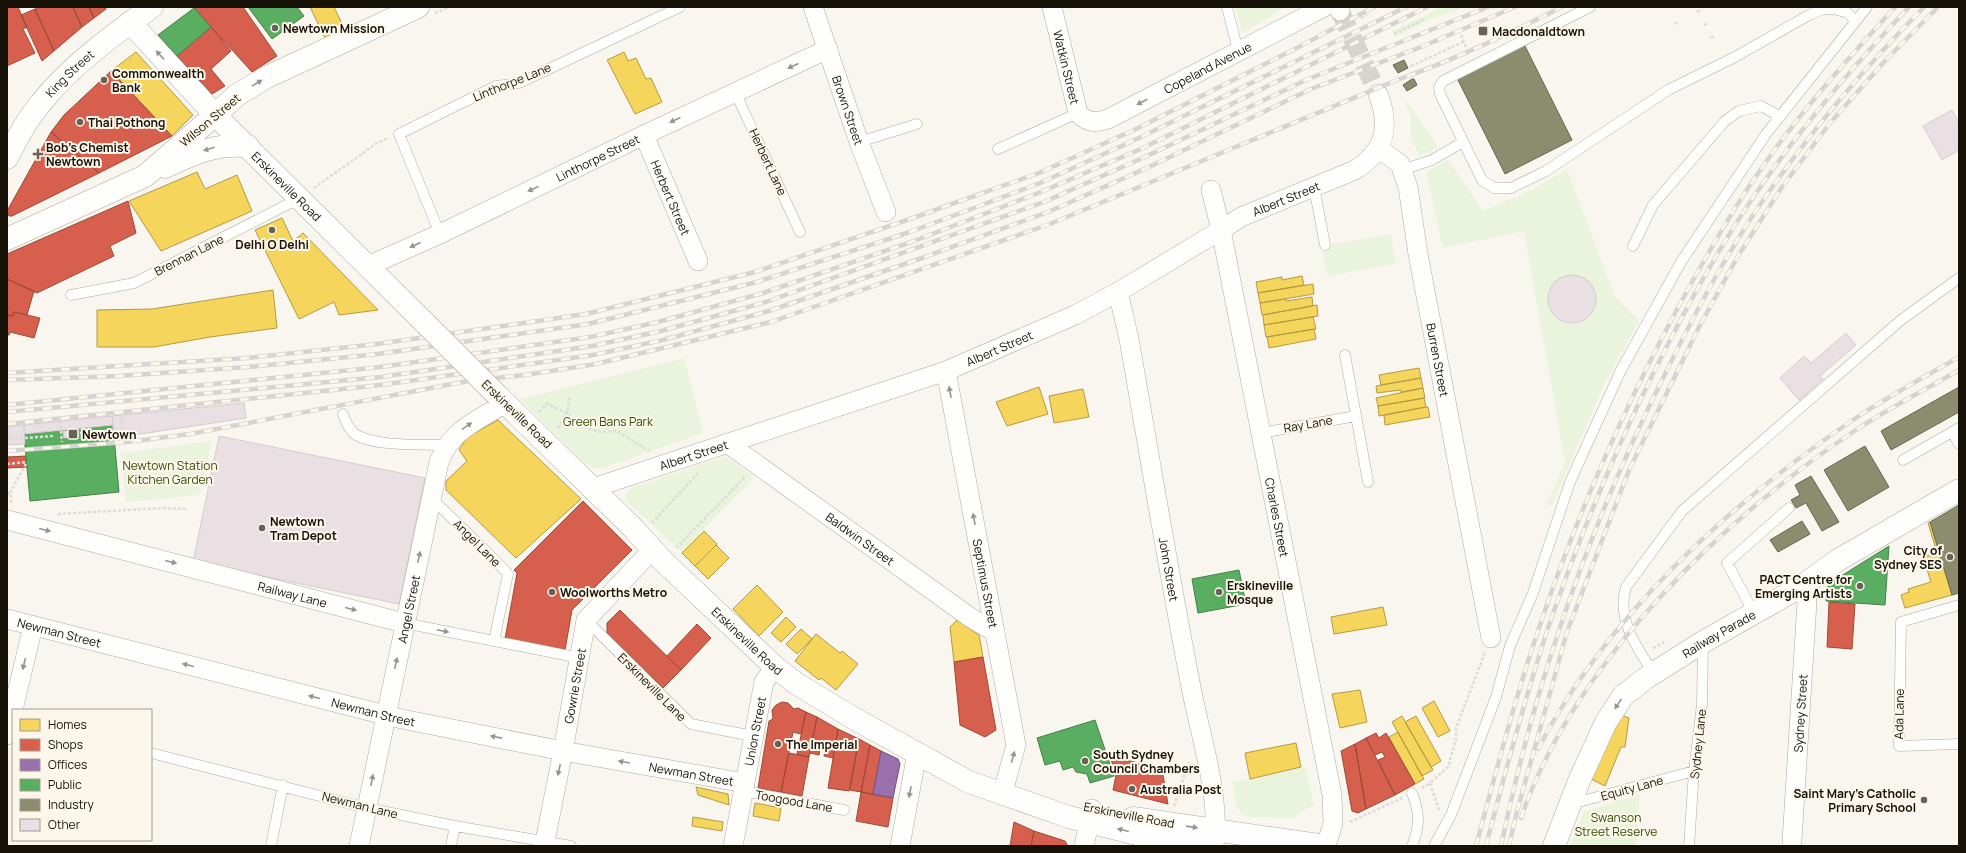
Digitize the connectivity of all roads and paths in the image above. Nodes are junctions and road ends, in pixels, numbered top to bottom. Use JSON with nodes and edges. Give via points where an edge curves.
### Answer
{"nodes":[{"id":1,"x":152,"y":7,"type":"edge"},
{"id":2,"x":418,"y":7,"type":"edge"},
{"id":3,"x":680,"y":7,"type":"edge"},
{"id":4,"x":814,"y":7,"type":"edge"},
{"id":5,"x":1052,"y":7,"type":"edge"},
{"id":6,"x":1227,"y":7,"type":"edge"},
{"id":7,"x":1590,"y":7,"type":"edge"},
{"id":8,"x":1867,"y":7,"type":"edge"},
{"id":9,"x":1334,"y":8,"type":"edge"},
{"id":10,"x":1701,"y":10,"type":"dead end"},
{"id":11,"x":1697,"y":12,"type":"dead end"},
{"id":12,"x":1368,"y":15,"type":"dead end"},
{"id":13,"x":130,"y":18,"type":"junction"},
{"id":14,"x":1361,"y":18,"type":"dead end"},
{"id":15,"x":1425,"y":19,"type":"dead end"},
{"id":16,"x":1855,"y":21,"type":"junction"},
{"id":17,"x":1678,"y":22,"type":"dead end"},
{"id":18,"x":1708,"y":23,"type":"dead end"},
{"id":19,"x":1675,"y":24,"type":"dead end"},
{"id":20,"x":1704,"y":25,"type":"dead end"},
{"id":21,"x":1394,"y":34,"type":"dead end"},
{"id":22,"x":1461,"y":35,"type":"dead end"},
{"id":23,"x":1714,"y":36,"type":"dead end"},
{"id":24,"x":1711,"y":38,"type":"dead end"},
{"id":25,"x":1464,"y":42,"type":"junction"},
{"id":26,"x":1466,"y":48,"type":"dead end"},
{"id":27,"x":828,"y":49,"type":"junction"},
{"id":28,"x":1238,"y":51,"type":"junction"},
{"id":29,"x":1411,"y":66,"type":"dead end"},
{"id":30,"x":735,"y":92,"type":"junction"},
{"id":31,"x":1378,"y":94,"type":"tunnel mouth"},
{"id":32,"x":215,"y":115,"type":"junction"},
{"id":33,"x":1779,"y":116,"type":"junction"},
{"id":34,"x":1084,"y":118,"type":"junction"},
{"id":35,"x":917,"y":124,"type":"dead end"},
{"id":36,"x":399,"y":134,"type":"junction"},
{"id":37,"x":644,"y":135,"type":"junction"},
{"id":38,"x":859,"y":142,"type":"junction"},
{"id":39,"x":1463,"y":142,"type":"junction"},
{"id":40,"x":248,"y":146,"type":"junction"},
{"id":41,"x":1378,"y":148,"type":"junction"},
{"id":42,"x":998,"y":149,"type":"dead end"},
{"id":43,"x":7,"y":158,"type":"edge"},
{"id":44,"x":1402,"y":170,"type":"junction"},
{"id":45,"x":145,"y":176,"type":"junction"},
{"id":46,"x":1314,"y":187,"type":"junction"},
{"id":47,"x":1210,"y":190,"type":"dead end"},
{"id":48,"x":305,"y":195,"type":"junction"},
{"id":49,"x":886,"y":212,"type":"dead end"},
{"id":50,"x":1221,"y":230,"type":"junction"},
{"id":51,"x":800,"y":232,"type":"dead end"},
{"id":52,"x":440,"y":234,"type":"junction"},
{"id":53,"x":7,"y":239,"type":"edge"},
{"id":54,"x":1325,"y":245,"type":"dead end"},
{"id":55,"x":1633,"y":246,"type":"dead end"},
{"id":56,"x":698,"y":261,"type":"dead end"},
{"id":57,"x":368,"y":266,"type":"junction"},
{"id":58,"x":1959,"y":278,"type":"edge"},
{"id":59,"x":1118,"y":292,"type":"junction"},
{"id":60,"x":70,"y":295,"type":"dead end"},
{"id":61,"x":1345,"y":355,"type":"dead end"},
{"id":62,"x":946,"y":371,"type":"junction"},
{"id":63,"x":570,"y":396,"type":"dead end"},
{"id":64,"x":501,"y":399,"type":"junction"},
{"id":65,"x":556,"y":408,"type":"dead end"},
{"id":66,"x":567,"y":413,"type":"junction"},
{"id":67,"x":343,"y":414,"type":"dead end"},
{"id":68,"x":121,"y":416,"type":"dead end"},
{"id":69,"x":1356,"y":416,"type":"junction"},
{"id":70,"x":60,"y":421,"type":"dead end"},
{"id":71,"x":9,"y":426,"type":"dead end"},
{"id":72,"x":123,"y":429,"type":"junction"},
{"id":73,"x":1955,"y":430,"type":"edge"},
{"id":74,"x":1261,"y":432,"type":"junction"},
{"id":75,"x":80,"y":433,"type":"dead end"},
{"id":76,"x":66,"y":434,"type":"dead end"},
{"id":77,"x":62,"y":435,"type":"junction"},
{"id":78,"x":54,"y":436,"type":"dead end"},
{"id":79,"x":124,"y":437,"type":"dead end"},
{"id":80,"x":10,"y":439,"type":"junction"},
{"id":81,"x":62,"y":442,"type":"dead end"},
{"id":82,"x":545,"y":442,"type":"junction"},
{"id":83,"x":727,"y":443,"type":"junction"},
{"id":84,"x":1959,"y":444,"type":"edge"},
{"id":85,"x":11,"y":445,"type":"dead end"},
{"id":86,"x":447,"y":445,"type":"junction"},
{"id":87,"x":1903,"y":460,"type":"dead end"},
{"id":88,"x":7,"y":464,"type":"edge"},
{"id":89,"x":668,"y":464,"type":"junction"},
{"id":90,"x":758,"y":464,"type":"junction"},
{"id":91,"x":700,"y":472,"type":"dead end"},
{"id":92,"x":1368,"y":482,"type":"dead end"},
{"id":93,"x":593,"y":488,"type":"junction"},
{"id":94,"x":11,"y":490,"type":"junction"},
{"id":95,"x":1959,"y":490,"type":"edge"},
{"id":96,"x":7,"y":495,"type":"edge"},
{"id":97,"x":431,"y":498,"type":"junction"},
{"id":98,"x":1789,"y":508,"type":"dead end"},
{"id":99,"x":188,"y":509,"type":"dead end"},
{"id":100,"x":9,"y":511,"type":"edge"},
{"id":101,"x":54,"y":514,"type":"dead end"},
{"id":102,"x":652,"y":523,"type":"dead end"},
{"id":103,"x":662,"y":552,"type":"junction"},
{"id":104,"x":1802,"y":586,"type":"junction"},
{"id":105,"x":1959,"y":605,"type":"edge"},
{"id":106,"x":1754,"y":613,"type":"junction"},
{"id":107,"x":7,"y":619,"type":"edge"},
{"id":108,"x":586,"y":620,"type":"junction"},
{"id":109,"x":404,"y":623,"type":"junction"},
{"id":110,"x":33,"y":626,"type":"junction"},
{"id":111,"x":995,"y":632,"type":"junction"},
{"id":112,"x":1491,"y":638,"type":"joint"},
{"id":113,"x":494,"y":641,"type":"junction"},
{"id":114,"x":1703,"y":642,"type":"junction"},
{"id":115,"x":580,"y":658,"type":"junction"},
{"id":116,"x":775,"y":667,"type":"junction"},
{"id":117,"x":1654,"y":673,"type":"junction"},
{"id":118,"x":14,"y":709,"type":"edge"},
{"id":119,"x":386,"y":715,"type":"junction"},
{"id":120,"x":753,"y":736,"type":"junction"},
{"id":121,"x":1959,"y":744,"type":"edge"},
{"id":122,"x":563,"y":751,"type":"junction"},
{"id":123,"x":152,"y":753,"type":"edge"},
{"id":124,"x":918,"y":753,"type":"junction"},
{"id":125,"x":1190,"y":760,"type":"dead end"},
{"id":126,"x":1694,"y":771,"type":"junction"},
{"id":127,"x":283,"y":785,"type":"junction"},
{"id":128,"x":744,"y":787,"type":"junction"},
{"id":129,"x":1004,"y":790,"type":"junction"},
{"id":130,"x":1412,"y":793,"type":"dead end"},
{"id":131,"x":1400,"y":799,"type":"dead end"},
{"id":132,"x":1571,"y":804,"type":"junction"},
{"id":133,"x":367,"y":808,"type":"junction"},
{"id":134,"x":844,"y":810,"type":"dead end"},
{"id":135,"x":1172,"y":810,"type":"dead end"},
{"id":136,"x":1090,"y":815,"type":"junction"},
{"id":137,"x":1347,"y":823,"type":"dead end"},
{"id":138,"x":455,"y":826,"type":"junction"},
{"id":139,"x":1444,"y":828,"type":"junction"},
{"id":140,"x":1145,"y":834,"type":"edge"},
{"id":141,"x":1211,"y":841,"type":"edge"},
{"id":142,"x":1792,"y":841,"type":"dead end"},
{"id":143,"x":544,"y":844,"type":"edge"},
{"id":144,"x":271,"y":846,"type":"edge"},
{"id":145,"x":359,"y":846,"type":"edge"},
{"id":146,"x":451,"y":846,"type":"edge"},
{"id":147,"x":571,"y":846,"type":"edge"},
{"id":148,"x":733,"y":846,"type":"edge"},
{"id":149,"x":900,"y":846,"type":"edge"},
{"id":150,"x":1084,"y":846,"type":"edge"},
{"id":151,"x":1325,"y":846,"type":"edge"},
{"id":152,"x":1412,"y":846,"type":"edge"},
{"id":153,"x":1434,"y":846,"type":"edge"},
{"id":154,"x":1554,"y":846,"type":"edge"},
{"id":155,"x":1689,"y":846,"type":"edge"}],
"edges":[{"from":1,"to":13,"type":"main road","name":"King Street"},
{"from":32,"to":2,"type":"main road","name":"Wilson Street","one_way":true,"via":[[237,95],[267,77]]},
{"from":3,"to":36,"type":"lane","name":"Linthorpe Lane","via":[[519,82],[496,86]]},
{"from":4,"to":27,"type":"street","name":"Brown Street"},
{"from":5,"to":34,"type":"street","name":"Watkin Street"},
{"from":6,"to":28,"type":"lane"},
{"from":7,"to":39,"type":"lane","via":[[1443,81],[1439,87],[1440,94]]},
{"from":8,"to":16,"type":"lane"},
{"from":9,"to":28,"type":"street","name":"Copeland Avenue"},
{"from":10,"to":11,"type":"path"},
{"from":12,"to":14,"type":"path"},
{"from":32,"to":13,"type":"main road","name":"Erskineville Road","one_way":true},
{"from":13,"to":43,"type":"main road","name":"King Street","via":[[70,72],[41,103]]},
{"from":15,"to":21,"type":"path"},
{"from":16,"to":33,"type":"lane"},
{"from":16,"to":39,"type":"lane","via":[[1848,13],[1834,9],[1824,9],[1810,15],[1735,57],[1668,90],[1571,156],[1511,188],[1494,188],[1487,185]]},
{"from":17,"to":19,"type":"path"},
{"from":18,"to":20,"type":"path"},
{"from":22,"to":25,"type":"path"},
{"from":23,"to":24,"type":"path"},
{"from":25,"to":26,"type":"path"},
{"from":25,"to":29,"type":"path"},
{"from":27,"to":30,"type":"street","name":"Linthorpe Street","one_way":true},
{"from":27,"to":38,"type":"street","name":"Brown Street"},
{"from":28,"to":34,"type":"street","name":"Copeland Avenue","one_way":true,"via":[[1108,120],[1099,122]]},
{"from":30,"to":37,"type":"street","name":"Linthorpe Street","one_way":true},
{"from":30,"to":51,"type":"lane","name":"Herbert Lane"},
{"from":31,"to":41,"type":"street","via":[[1386,120]]},
{"from":32,"to":40,"type":"main road","name":"Erskineville Road"},
{"from":32,"to":45,"type":"main road","name":"Wilson Street"},
{"from":33,"to":55,"type":"lane","via":[[1761,106],[1753,106],[1739,111],[1725,121],[1653,205]]},
{"from":33,"to":139,"type":"lane","via":[[1681,262],[1621,370],[1570,482],[1533,593],[1510,646],[1496,697]]},
{"from":34,"to":42,"type":"lane"},
{"from":35,"to":38,"type":"lane"},
{"from":36,"to":48,"type":"path","via":[[377,143]]},
{"from":36,"to":52,"type":"lane"},
{"from":37,"to":52,"type":"street","name":"Linthorpe Street","one_way":true},
{"from":37,"to":56,"type":"street","name":"Herbert Street"},
{"from":38,"to":49,"type":"street","name":"Brown Street"},
{"from":39,"to":44,"type":"lane","via":[[1432,160]]},
{"from":40,"to":45,"type":"main road","one_way":true,"via":[[210,148]]},
{"from":40,"to":48,"type":"main road","name":"Erskineville Road"},
{"from":41,"to":44,"type":"street","name":"Burren Street","via":[[1398,162]]},
{"from":41,"to":46,"type":"street","name":"Albert Street","via":[[1365,164]]},
{"from":44,"to":112,"type":"street","name":"Burren Street","via":[[1410,196],[1418,254]]},
{"from":45,"to":53,"type":"main road","name":"Wilson Street"},
{"from":46,"to":50,"type":"street","name":"Albert Street","via":[[1241,217]]},
{"from":46,"to":54,"type":"lane"},
{"from":47,"to":50,"type":"street","name":"Charles Street"},
{"from":48,"to":57,"type":"main road","name":"Erskineville Road"},
{"from":48,"to":60,"type":"lane","name":"Brennan Lane","via":[[134,283]]},
{"from":50,"to":59,"type":"street","name":"Albert Street"},
{"from":50,"to":74,"type":"street","name":"Charles Street"},
{"from":52,"to":57,"type":"street","name":"Linthorpe Street","one_way":true},
{"from":57,"to":64,"type":"main road","name":"Erskineville Road","bridge":true},
{"from":58,"to":117,"type":"lane","via":[[1902,320],[1682,511],[1626,587],[1623,598],[1626,621],[1636,649]]},
{"from":59,"to":62,"type":"street","name":"Albert Street","via":[[1075,315]]},
{"from":59,"to":141,"type":"street","name":"John Street","via":[[1129,339],[1211,785]]},
{"from":61,"to":69,"type":"lane"},
{"from":62,"to":83,"type":"street","name":"Albert Street"},
{"from":111,"to":62,"type":"street","name":"Septimus Street","one_way":true},
{"from":63,"to":66,"type":"path"},
{"from":64,"to":82,"type":"main road","name":"Erskineville Road"},
{"from":86,"to":64,"type":"street","name":"Angel Street","one_way":true,"via":[[464,427]]},
{"from":65,"to":66,"type":"path"},
{"from":66,"to":82,"type":"path","via":[[556,431]]},
{"from":66,"to":89,"type":"path","via":[[588,428],[600,432],[617,432]]},
{"from":67,"to":86,"type":"lane","via":[[356,434],[368,438],[382,442]]},
{"from":68,"to":72,"type":"path"},
{"from":69,"to":74,"type":"lane","name":"Ray Lane"},
{"from":69,"to":92,"type":"lane"},
{"from":70,"to":77,"type":"path"},
{"from":71,"to":80,"type":"path"},
{"from":72,"to":75,"type":"path"},
{"from":72,"to":79,"type":"path"},
{"from":73,"to":84,"type":"lane"},
{"from":73,"to":87,"type":"lane"},
{"from":74,"to":151,"type":"street","name":"Charles Street","via":[[1332,795],[1333,823]]},
{"from":76,"to":77,"type":"path"},
{"from":77,"to":81,"type":"path"},
{"from":78,"to":80,"type":"path"},
{"from":80,"to":85,"type":"path"},
{"from":82,"to":93,"type":"main road","name":"Erskineville Road"},
{"from":83,"to":89,"type":"street","name":"Albert Street"},
{"from":83,"to":90,"type":"street","name":"Baldwin Street"},
{"from":86,"to":97,"type":"street","name":"Angel Street","via":[[439,462]]},
{"from":88,"to":94,"type":"path","via":[[27,462]]},
{"from":89,"to":93,"type":"street","name":"Albert Street"},
{"from":90,"to":103,"type":"path"},
{"from":90,"to":111,"type":"street","name":"Baldwin Street","via":[[971,618]]},
{"from":91,"to":102,"type":"path"},
{"from":93,"to":103,"type":"main road","name":"Erskineville Road","via":[[633,528]]},
{"from":94,"to":96,"type":"path"},
{"from":94,"to":100,"type":"path"},
{"from":95,"to":104,"type":"main road","name":"Railway Parade","via":[[1838,560]]},
{"from":109,"to":97,"type":"street","name":"Angel Street","one_way":true},
{"from":97,"to":113,"type":"lane","name":"Angel Lane","via":[[508,574]]},
{"from":98,"to":106,"type":"lane","via":[[1727,562]]},
{"from":99,"to":101,"type":"path"},
{"from":100,"to":109,"type":"street","name":"Railway Lane","one_way":true},
{"from":103,"to":108,"type":"street"},
{"from":103,"to":116,"type":"main road","name":"Erskineville Road"},
{"from":104,"to":106,"type":"main road","name":"Railway Parade"},
{"from":104,"to":142,"type":"street","name":"Sydney Street","via":[[1807,602]]},
{"from":105,"to":121,"type":"lane","name":"Ada Lane","via":[[1901,622],[1899,746]]},
{"from":106,"to":114,"type":"main road","name":"Railway Parade"},
{"from":107,"to":110,"type":"street","name":"Newman Street"},
{"from":108,"to":115,"type":"street","name":"Gowrie Street"},
{"from":108,"to":120,"type":"lane","name":"Erskineville Lane","via":[[691,724]]},
{"from":109,"to":113,"type":"lane","name":"Railway Lane","one_way":true},
{"from":119,"to":109,"type":"street","name":"Angel Street","one_way":true},
{"from":110,"to":118,"type":"street","one_way":true},
{"from":119,"to":110,"type":"street","name":"Newman Street","one_way":true},
{"from":129,"to":111,"type":"street","name":"Septimus Street","one_way":true,"via":[[1016,745]]},
{"from":112,"to":139,"type":"path","via":[[1456,728],[1456,739],[1448,767],[1430,783]]},
{"from":113,"to":115,"type":"lane","name":"Railway Lane"},
{"from":114,"to":117,"type":"main road","name":"Railway Parade"},
{"from":114,"to":126,"type":"lane","name":"Sydney Lane","via":[[1702,704]]},
{"from":115,"to":122,"type":"street","name":"Gowrie Street"},
{"from":116,"to":120,"type":"street","name":"Union Street","via":[[764,682]]},
{"from":116,"to":124,"type":"main road","name":"Erskineville Road","via":[[824,701]]},
{"from":117,"to":132,"type":"main road","name":"Railway Parade","one_way":true,"via":[[1623,696],[1606,722]]},
{"from":122,"to":119,"type":"street","name":"Newman Street","one_way":true},
{"from":133,"to":119,"type":"street","name":"Angel Street","one_way":true},
{"from":120,"to":128,"type":"street","name":"Union Street"},
{"from":128,"to":122,"type":"street","name":"Newman Street","one_way":true},
{"from":122,"to":143,"type":"street","name":"Gowrie Street","one_way":true},
{"from":123,"to":127,"type":"lane","name":"Newman Lane"},
{"from":124,"to":129,"type":"main road","name":"Erskineville Road","via":[[937,764]]},
{"from":124,"to":149,"type":"street","one_way":true},
{"from":125,"to":135,"type":"path"},
{"from":126,"to":132,"type":"lane","name":"Equity Lane"},
{"from":126,"to":155,"type":"lane","name":"Sydney Lane"},
{"from":127,"to":133,"type":"lane","name":"Newman Lane"},
{"from":127,"to":144,"type":"lane"},
{"from":128,"to":134,"type":"lane","name":"Toogood Lane"},
{"from":128,"to":148,"type":"street","name":"Union Street"},
{"from":129,"to":136,"type":"main road","name":"Erskineville Road"},
{"from":130,"to":152,"type":"lane","via":[[1417,805],[1418,830]]},
{"from":131,"to":137,"type":"path"},
{"from":132,"to":154,"type":"main road","name":"Railway Parade"},
{"from":133,"to":138,"type":"lane","name":"Newman Lane"},
{"from":133,"to":145,"type":"street","name":"Angel Street"},
{"from":136,"to":140,"type":"main road","name":"Erskineville Road"},
{"from":136,"to":150,"type":"street"},
{"from":138,"to":143,"type":"lane","name":"Newman Lane"},
{"from":138,"to":146,"type":"lane"},
{"from":139,"to":153,"type":"lane"},
{"from":140,"to":141,"type":"main road","name":"Erskineville Road"},
{"from":141,"to":151,"type":"main road","name":"Erskineville Road"},
{"from":143,"to":147,"type":"lane","name":"Newman Lane"}]}
